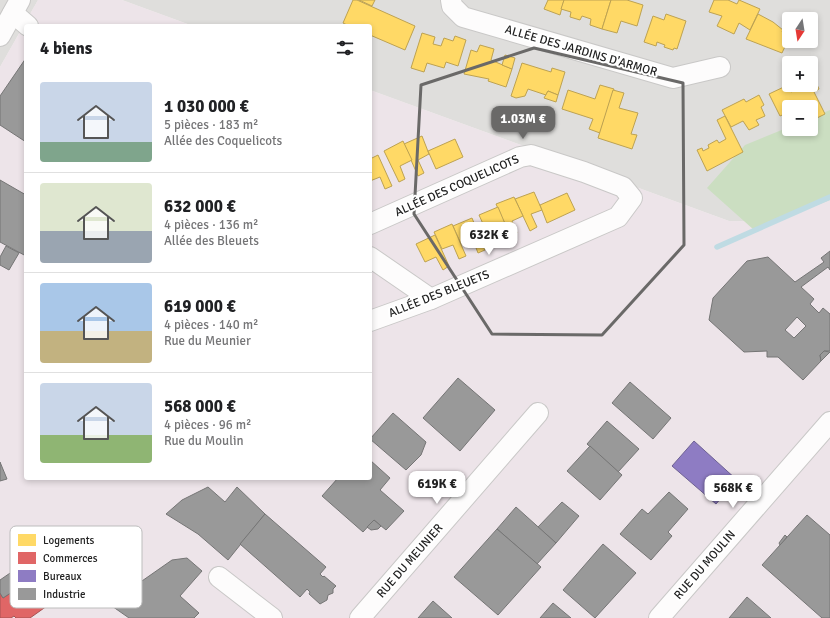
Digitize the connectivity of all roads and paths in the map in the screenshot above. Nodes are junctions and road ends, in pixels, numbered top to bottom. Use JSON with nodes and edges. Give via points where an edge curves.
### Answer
{"nodes":[{"id":1,"x":451,"y":0,"type":"edge"},
{"id":2,"x":16,"y":7,"type":"edge"},
{"id":3,"x":27,"y":24,"type":"edge"},
{"id":4,"x":0,"y":36,"type":"edge"},
{"id":5,"x":720,"y":67,"type":"dead end"},
{"id":6,"x":618,"y":217,"type":"joint"},
{"id":7,"x":372,"y":223,"type":"edge"},
{"id":8,"x":372,"y":259,"type":"edge"},
{"id":9,"x":431,"y":300,"type":"junction"},
{"id":10,"x":372,"y":320,"type":"edge"},
{"id":11,"x":538,"y":413,"type":"dead end"},
{"id":12,"x":830,"y":422,"type":"edge"},
{"id":13,"x":219,"y":577,"type":"dead end"},
{"id":14,"x":272,"y":618,"type":"edge"},
{"id":15,"x":360,"y":618,"type":"edge"},
{"id":16,"x":659,"y":618,"type":"edge"}],
"edges":[{"from":1,"to":5,"type":"street","name":"ALLÉE DES JARDINS D'ARMOR","via":[[452,6],[463,16],[673,78]]},
{"from":2,"to":3,"type":"street"},
{"from":2,"to":4,"type":"street"},
{"from":6,"to":7,"type":"street","name":"ALLÉE DES COQUELICOTS","via":[[632,198],[623,187],[532,155],[520,157]]},
{"from":6,"to":9,"type":"street","name":"ALLÉE DES BLEUETS"},
{"from":8,"to":9,"type":"street"},
{"from":9,"to":10,"type":"street","name":"ALLÉE DES BLEUETS"},
{"from":11,"to":15,"type":"street","name":"RUE DU MEUNIER"},
{"from":12,"to":16,"type":"street","name":"RUE DU MOULIN"},
{"from":13,"to":14,"type":"street"}]}
